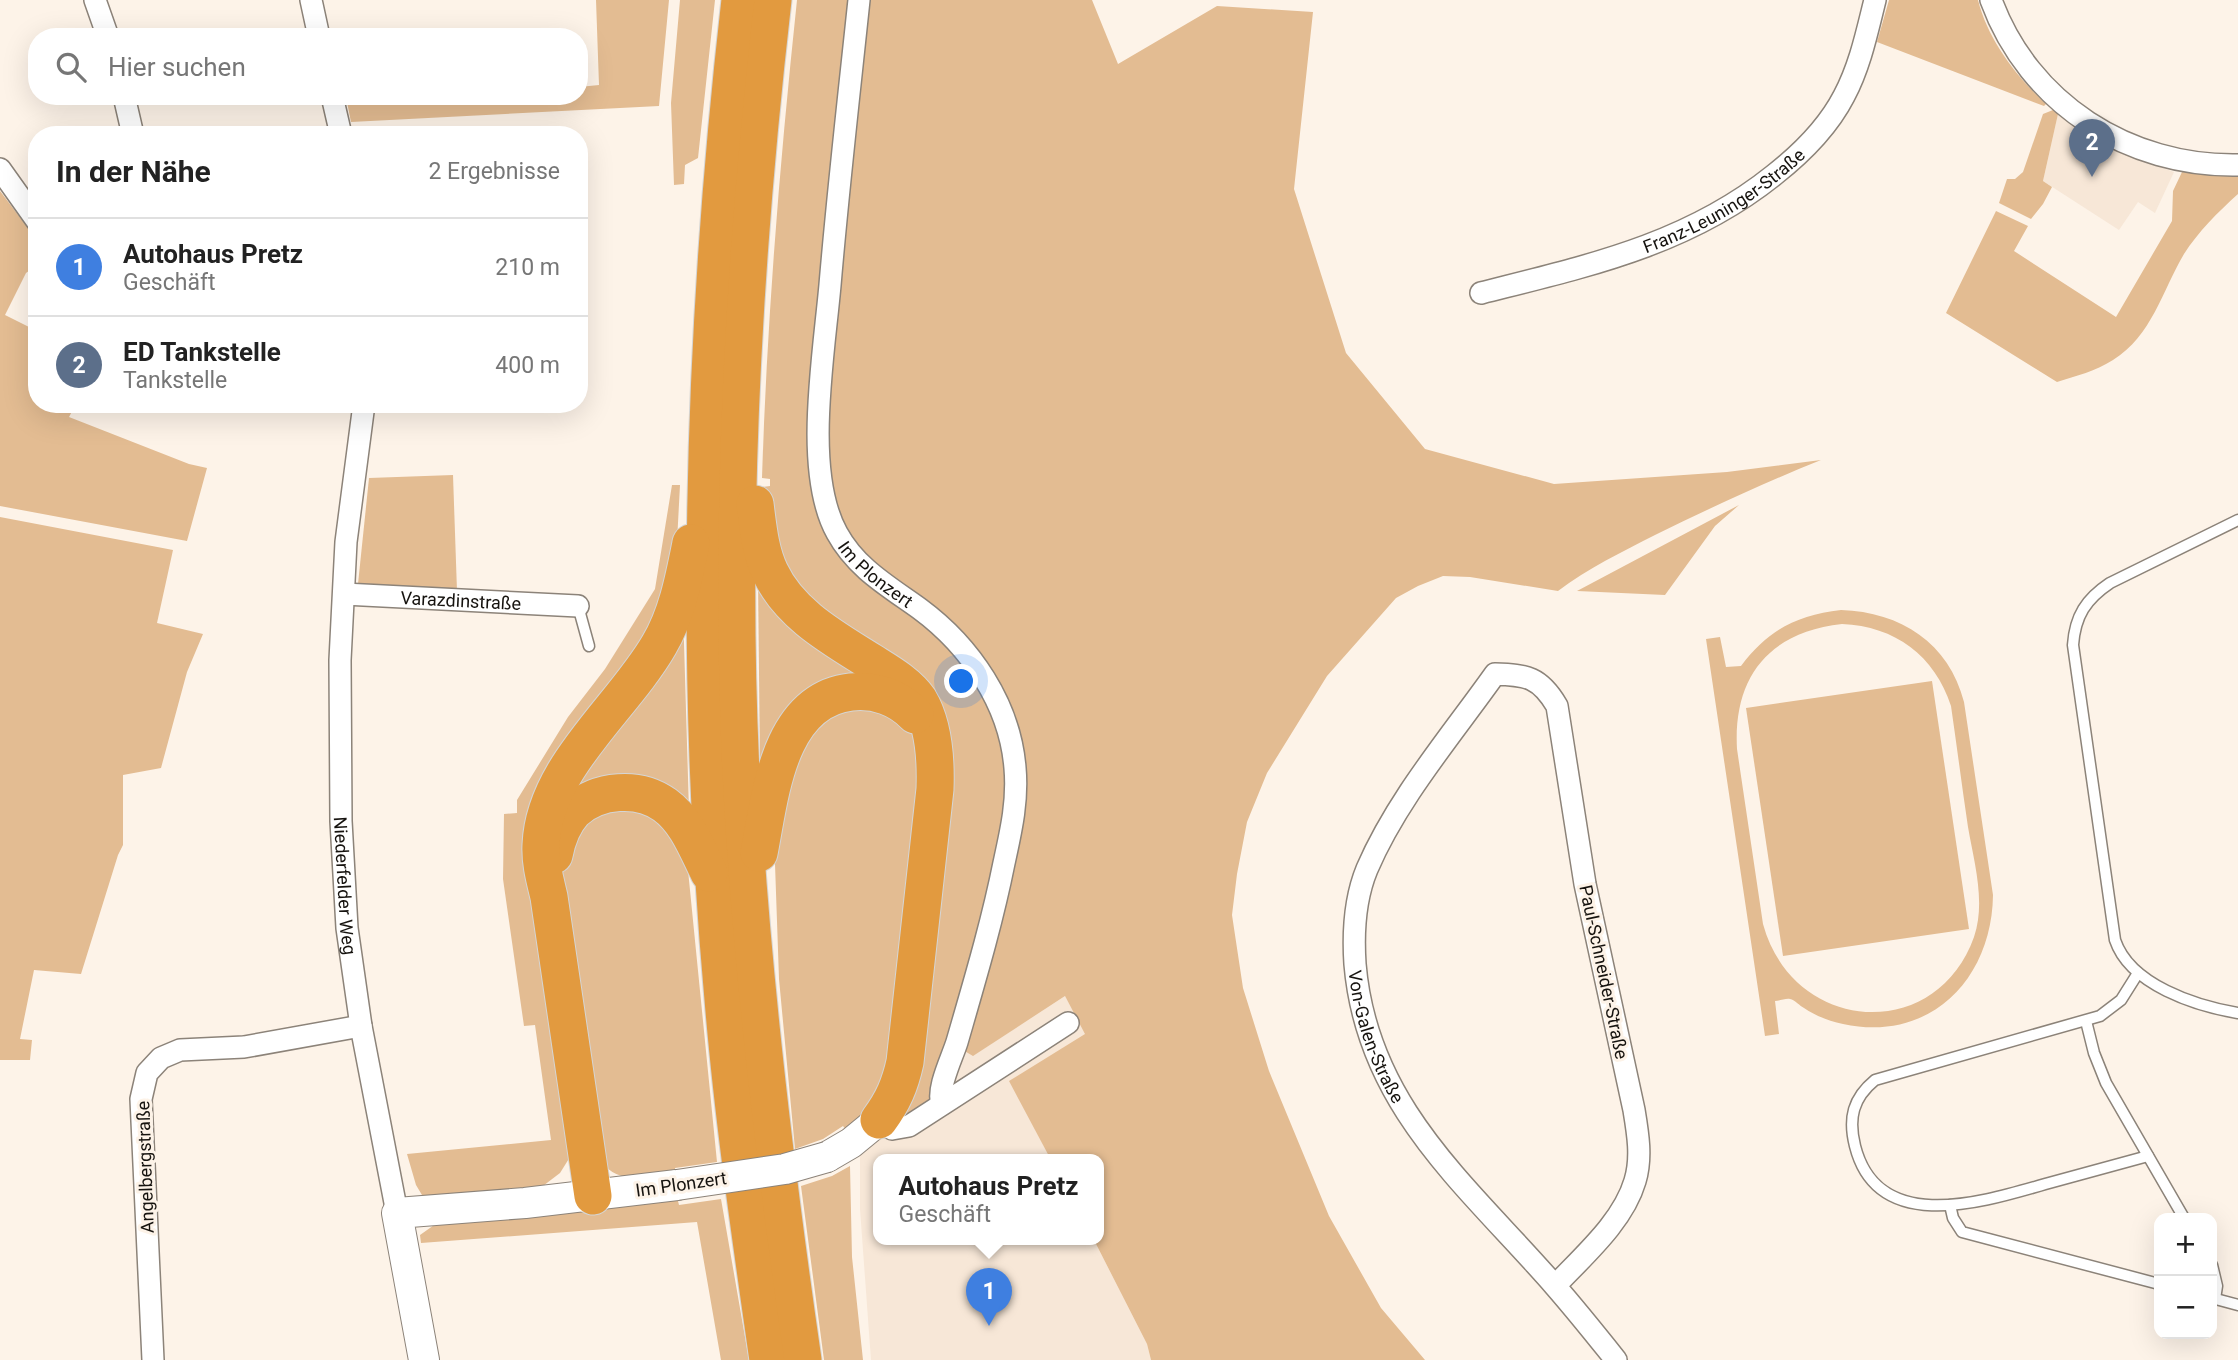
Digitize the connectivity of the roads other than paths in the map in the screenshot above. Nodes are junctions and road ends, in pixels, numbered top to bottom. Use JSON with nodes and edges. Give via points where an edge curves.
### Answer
{"nodes":[{"id":1,"x":94,"y":0,"type":"edge"},
{"id":2,"x":311,"y":0,"type":"edge"},
{"id":3,"x":740,"y":0,"type":"edge"},
{"id":4,"x":773,"y":0,"type":"edge"},
{"id":5,"x":859,"y":0,"type":"edge"},
{"id":6,"x":1875,"y":0,"type":"edge"},
{"id":7,"x":1991,"y":0,"type":"edge"},
{"id":8,"x":105,"y":28,"type":"edge"},
{"id":9,"x":317,"y":28,"type":"edge"},
{"id":10,"x":126,"y":105,"type":"edge"},
{"id":11,"x":334,"y":105,"type":"edge"},
{"id":12,"x":131,"y":126,"type":"edge"},
{"id":13,"x":339,"y":126,"type":"edge"},
{"id":14,"x":2238,"y":165,"type":"edge"},
{"id":15,"x":0,"y":169,"type":"edge"},
{"id":16,"x":28,"y":208,"type":"edge"},
{"id":17,"x":1481,"y":293,"type":"dead end"},
{"id":18,"x":363,"y":413,"type":"edge"},
{"id":19,"x":742,"y":416,"type":"junction"},
{"id":20,"x":706,"y":463,"type":"junction"},
{"id":21,"x":2238,"y":520,"type":"edge"},
{"id":22,"x":344,"y":594,"type":"junction"},
{"id":23,"x":578,"y":606,"type":"joint"},
{"id":24,"x":589,"y":646,"type":"dead end"},
{"id":25,"x":1495,"y":674,"type":"joint"},
{"id":26,"x":931,"y":739,"type":"junction"},
{"id":27,"x":714,"y":884,"type":"junction"},
{"id":28,"x":549,"y":897,"type":"junction"},
{"id":29,"x":750,"y":903,"type":"junction"},
{"id":30,"x":2138,"y":972,"type":"junction"},
{"id":31,"x":2238,"y":1013,"type":"edge"},
{"id":32,"x":2086,"y":1021,"type":"junction"},
{"id":33,"x":1068,"y":1023,"type":"dead end"},
{"id":34,"x":361,"y":1026,"type":"junction"},
{"id":35,"x":942,"y":1104,"type":"junction"},
{"id":36,"x":879,"y":1120,"type":"junction"},
{"id":37,"x":2148,"y":1156,"type":"junction"},
{"id":38,"x":593,"y":1196,"type":"junction"},
{"id":39,"x":1950,"y":1205,"type":"junction"},
{"id":40,"x":397,"y":1213,"type":"junction"},
{"id":41,"x":2181,"y":1213,"type":"edge"},
{"id":42,"x":2154,"y":1283,"type":"edge"},
{"id":43,"x":1555,"y":1286,"type":"junction"},
{"id":44,"x":2217,"y":1300,"type":"edge"},
{"id":45,"x":2238,"y":1305,"type":"edge"},
{"id":46,"x":153,"y":1360,"type":"edge"},
{"id":47,"x":424,"y":1360,"type":"edge"},
{"id":48,"x":768,"y":1360,"type":"edge"},
{"id":49,"x":803,"y":1360,"type":"edge"},
{"id":50,"x":1616,"y":1360,"type":"edge"}],
"edges":[{"from":1,"to":8,"type":"street"},
{"from":2,"to":9,"type":"street"},
{"from":3,"to":20,"type":"highway","via":[[718,226]]},
{"from":4,"to":19,"type":"highway","via":[[755,185]]},
{"from":5,"to":35,"type":"street","name":"Im Plonzert","via":[[819,414],[825,500],[836,532],[858,564],[940,626],[971,657],[993,695],[1015,766],[1015,811],[1002,875],[941,1088]]},
{"from":6,"to":17,"type":"street","name":"Franz-Leuninger-Straße","via":[[1843,98],[1804,149],[1764,183],[1658,243]]},
{"from":7,"to":14,"type":"street","via":[[2026,64],[2055,97],[2087,123],[2158,156]]},
{"from":10,"to":12,"type":"street"},
{"from":11,"to":13,"type":"street"},
{"from":15,"to":16,"type":"street"},
{"from":18,"to":22,"type":"street","name":"Niederfelder Weg"},
{"from":19,"to":26,"type":"highway","via":[[761,548],[770,573],[808,620],[915,695]]},
{"from":19,"to":29,"type":"highway","via":[[738,668]]},
{"from":20,"to":27,"type":"highway","via":[[705,606]]},
{"from":20,"to":28,"type":"highway","via":[[681,590],[661,642],[565,772],[550,803],[541,845]]},
{"from":21,"to":30,"type":"lane","via":[[2110,583],[2084,606],[2074,632],[2074,663],[2115,940],[2119,953]]},
{"from":22,"to":23,"type":"street","name":"Varazdinstraße"},
{"from":22,"to":34,"type":"street","name":"Niederfelder Weg","via":[[341,821]]},
{"from":23,"to":24,"type":"lane"},
{"from":25,"to":43,"type":"street","name":"Paul-Schneider-Straße","via":[[1536,680],[1557,706],[1585,884],[1639,1142],[1629,1196],[1611,1224]]},
{"from":25,"to":43,"type":"street","name":"Von-Galen-Straße","via":[[1412,790],[1366,871],[1357,907],[1357,985],[1379,1061],[1429,1147]]},
{"from":26,"to":29,"type":"highway","via":[[913,712],[875,692],[844,692],[814,707],[791,734],[775,774]]},
{"from":26,"to":36,"type":"highway","via":[[935,789],[905,1062],[892,1102]]},
{"from":27,"to":28,"type":"highway","via":[[676,815],[653,798],[619,792],[586,802],[564,825],[552,864]]},
{"from":27,"to":48,"type":"highway","via":[[729,1058]]},
{"from":28,"to":38,"type":"highway"},
{"from":29,"to":49,"type":"highway","via":[[775,1165]]},
{"from":30,"to":31,"type":"lane","via":[[2195,1003]]},
{"from":30,"to":32,"type":"lane","via":[[2111,1009]]},
{"from":32,"to":37,"type":"lane","via":[[2106,1083]]},
{"from":32,"to":39,"type":"lane","via":[[1875,1080],[1864,1088],[1855,1102],[1851,1130],[1865,1174],[1889,1194],[1919,1203]]},
{"from":33,"to":35,"type":"street"},
{"from":34,"to":40,"type":"street","name":"Niederfelder Weg"},
{"from":34,"to":46,"type":"street","name":"Angelbergstraße","via":[[244,1047],[180,1050],[161,1058],[147,1073],[141,1099]]},
{"from":35,"to":36,"type":"street","via":[[899,1129]]},
{"from":36,"to":38,"type":"street","name":"Im Plonzert","bridge":true,"via":[[827,1157],[785,1169]]},
{"from":37,"to":39,"type":"lane","via":[[1980,1203]]},
{"from":37,"to":41,"type":"lane"},
{"from":38,"to":40,"type":"street","name":"Im Plonzert"},
{"from":39,"to":42,"type":"lane","via":[[1962,1232]]},
{"from":40,"to":47,"type":"street","name":"Niederfelder Weg"},
{"from":43,"to":50,"type":"street","name":"Von-Galen-Straße"},
{"from":44,"to":45,"type":"lane"}]}
